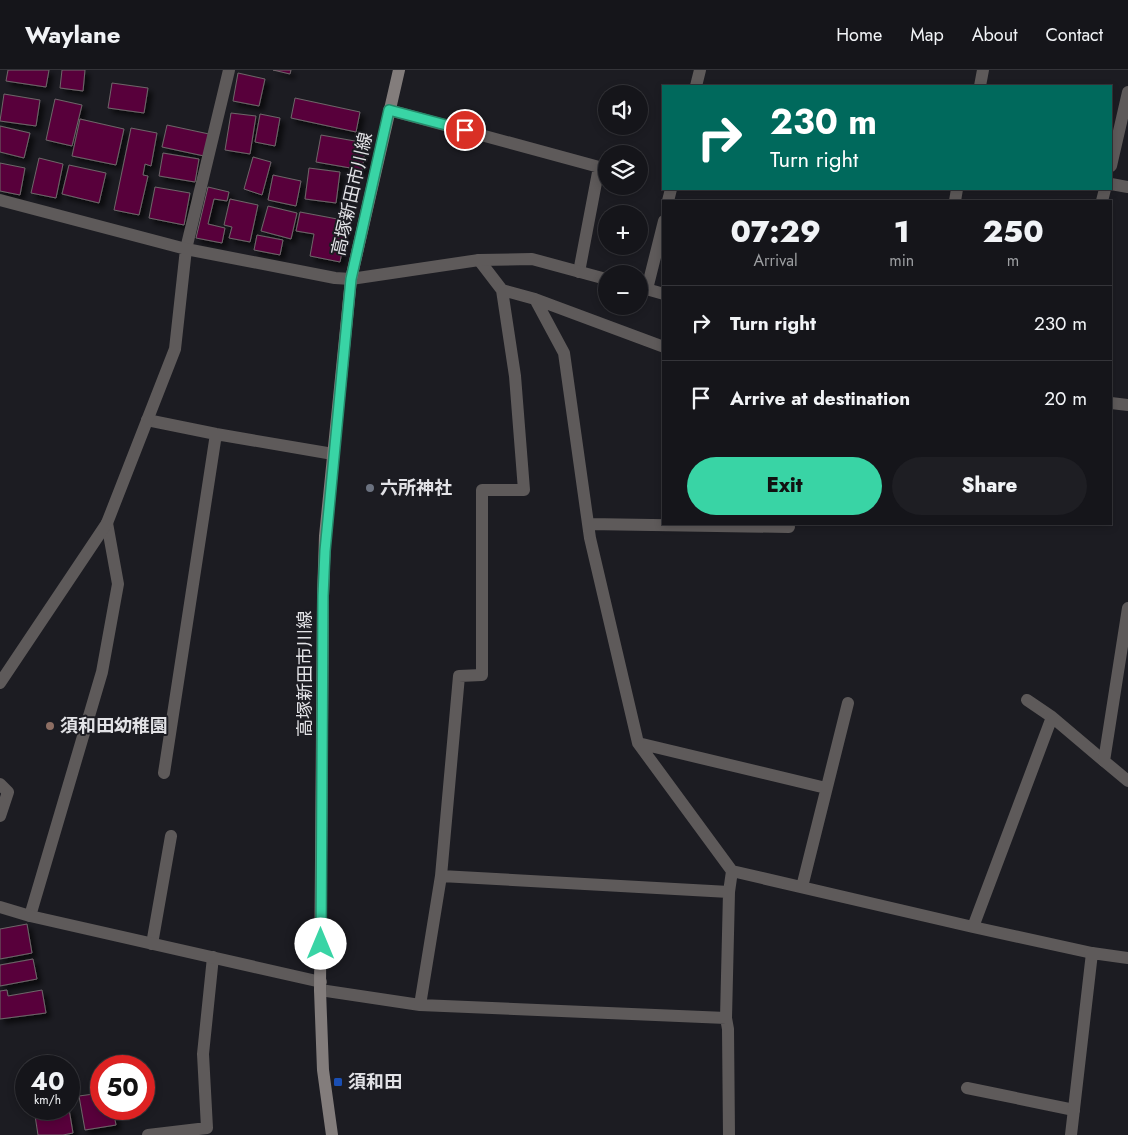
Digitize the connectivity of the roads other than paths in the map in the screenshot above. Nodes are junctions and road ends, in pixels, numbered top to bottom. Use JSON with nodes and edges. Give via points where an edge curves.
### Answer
{"nodes":[{"id":1,"x":229,"y":70,"type":"edge"},
{"id":2,"x":399,"y":70,"type":"edge"},
{"id":3,"x":700,"y":70,"type":"edge"},
{"id":4,"x":983,"y":70,"type":"edge"},
{"id":5,"x":696,"y":85,"type":"edge"},
{"id":6,"x":980,"y":85,"type":"edge"},
{"id":7,"x":1128,"y":92,"type":"edge"},
{"id":8,"x":389,"y":110,"type":"junction"},
{"id":9,"x":1112,"y":162,"type":"edge"},
{"id":10,"x":1112,"y":184,"type":"edge"},
{"id":11,"x":1128,"y":187,"type":"edge"},
{"id":12,"x":0,"y":200,"type":"edge"},
{"id":13,"x":662,"y":227,"type":"edge"},
{"id":14,"x":186,"y":249,"type":"junction"},
{"id":15,"x":479,"y":260,"type":"junction"},
{"id":16,"x":579,"y":272,"type":"junction"},
{"id":17,"x":648,"y":272,"type":"edge"},
{"id":18,"x":598,"y":277,"type":"edge"},
{"id":19,"x":351,"y":279,"type":"junction"},
{"id":20,"x":648,"y":289,"type":"edge"},
{"id":21,"x":502,"y":290,"type":"junction"},
{"id":22,"x":662,"y":293,"type":"edge"},
{"id":23,"x":535,"y":299,"type":"junction"},
{"id":24,"x":662,"y":346,"type":"edge"},
{"id":25,"x":1112,"y":402,"type":"edge"},
{"id":26,"x":1128,"y":405,"type":"edge"},
{"id":27,"x":147,"y":420,"type":"junction"},
{"id":28,"x":216,"y":434,"type":"junction"},
{"id":29,"x":333,"y":454,"type":"junction"},
{"id":30,"x":107,"y":523,"type":"junction"},
{"id":31,"x":588,"y":524,"type":"junction"},
{"id":32,"x":789,"y":527,"type":"dead end"},
{"id":33,"x":1128,"y":608,"type":"edge"},
{"id":34,"x":1123,"y":672,"type":"edge"},
{"id":35,"x":0,"y":683,"type":"edge"},
{"id":36,"x":1027,"y":700,"type":"dead end"},
{"id":37,"x":848,"y":702,"type":"dead end"},
{"id":38,"x":1052,"y":717,"type":"junction"},
{"id":39,"x":638,"y":743,"type":"junction"},
{"id":40,"x":1104,"y":761,"type":"junction"},
{"id":41,"x":164,"y":773,"type":"dead end"},
{"id":42,"x":1128,"y":782,"type":"edge"},
{"id":43,"x":0,"y":784,"type":"edge"},
{"id":44,"x":826,"y":788,"type":"junction"},
{"id":45,"x":0,"y":816,"type":"edge"},
{"id":46,"x":171,"y":836,"type":"dead end"},
{"id":47,"x":732,"y":871,"type":"junction"},
{"id":48,"x":441,"y":876,"type":"junction"},
{"id":49,"x":802,"y":887,"type":"junction"},
{"id":50,"x":729,"y":892,"type":"junction"},
{"id":51,"x":0,"y":907,"type":"edge"},
{"id":52,"x":30,"y":916,"type":"junction"},
{"id":53,"x":973,"y":927,"type":"junction"},
{"id":54,"x":152,"y":944,"type":"junction"},
{"id":55,"x":1092,"y":953,"type":"junction"},
{"id":56,"x":213,"y":957,"type":"junction"},
{"id":57,"x":1128,"y":958,"type":"edge"},
{"id":58,"x":321,"y":986,"type":"junction"},
{"id":59,"x":420,"y":1004,"type":"junction"},
{"id":60,"x":726,"y":1018,"type":"junction"},
{"id":61,"x":967,"y":1088,"type":"dead end"},
{"id":62,"x":1074,"y":1110,"type":"junction"},
{"id":63,"x":200,"y":1132,"type":"edge"},
{"id":64,"x":148,"y":1135,"type":"edge"},
{"id":65,"x":332,"y":1135,"type":"edge"},
{"id":66,"x":729,"y":1135,"type":"edge"},
{"id":67,"x":1071,"y":1135,"type":"edge"}],
"edges":[{"from":1,"to":14,"type":"street"},
{"from":2,"to":8,"type":"main road","name":"高塚新田市川線"},
{"from":3,"to":5,"type":"street"},
{"from":4,"to":6,"type":"street"},
{"from":7,"to":9,"type":"street"},
{"from":8,"to":16,"type":"street","via":[[599,167]]},
{"from":8,"to":19,"type":"main road","name":"高塚新田市川線"},
{"from":10,"to":11,"type":"street"},
{"from":12,"to":14,"type":"street"},
{"from":13,"to":17,"type":"street"},
{"from":14,"to":19,"type":"street"},
{"from":14,"to":27,"type":"street","via":[[175,349]]},
{"from":15,"to":16,"type":"street","via":[[532,259]]},
{"from":15,"to":19,"type":"street"},
{"from":15,"to":21,"type":"street"},
{"from":16,"to":18,"type":"street"},
{"from":19,"to":29,"type":"main road","name":"高塚新田市川線"},
{"from":20,"to":22,"type":"street"},
{"from":21,"to":23,"type":"street"},
{"from":21,"to":48,"type":"street","via":[[515,376],[524,490],[482,490],[482,675],[460,676]]},
{"from":23,"to":24,"type":"street"},
{"from":23,"to":31,"type":"street","via":[[564,353]]},
{"from":25,"to":26,"type":"street"},
{"from":27,"to":28,"type":"street"},
{"from":27,"to":30,"type":"street"},
{"from":28,"to":29,"type":"street"},
{"from":28,"to":41,"type":"street"},
{"from":29,"to":58,"type":"main road","name":"高塚新田市川線","via":[[323,596]]},
{"from":30,"to":35,"type":"street"},
{"from":30,"to":52,"type":"street","via":[[118,584],[102,672]]},
{"from":31,"to":32,"type":"street"},
{"from":31,"to":39,"type":"street"},
{"from":33,"to":34,"type":"street"},
{"from":34,"to":40,"type":"street"},
{"from":36,"to":38,"type":"street"},
{"from":37,"to":44,"type":"street"},
{"from":38,"to":40,"type":"street"},
{"from":38,"to":53,"type":"street"},
{"from":39,"to":44,"type":"street"},
{"from":39,"to":47,"type":"street"},
{"from":40,"to":42,"type":"street"},
{"from":43,"to":45,"type":"street","via":[[8,792]]},
{"from":44,"to":49,"type":"street"},
{"from":46,"to":54,"type":"street"},
{"from":47,"to":49,"type":"street"},
{"from":47,"to":50,"type":"street"},
{"from":48,"to":50,"type":"street"},
{"from":48,"to":59,"type":"street"},
{"from":49,"to":53,"type":"street"},
{"from":50,"to":60,"type":"street"},
{"from":51,"to":52,"type":"street"},
{"from":52,"to":54,"type":"street"},
{"from":53,"to":55,"type":"street"},
{"from":54,"to":56,"type":"street"},
{"from":55,"to":57,"type":"street"},
{"from":55,"to":62,"type":"street"},
{"from":56,"to":58,"type":"street"},
{"from":56,"to":63,"type":"street","via":[[203,1054],[207,1128]]},
{"from":58,"to":59,"type":"street"},
{"from":58,"to":65,"type":"main road","name":"高塚新田市川線","via":[[323,1070]]},
{"from":59,"to":60,"type":"street"},
{"from":60,"to":66,"type":"street"},
{"from":61,"to":62,"type":"street"},
{"from":62,"to":67,"type":"street"},
{"from":63,"to":64,"type":"street"}]}
